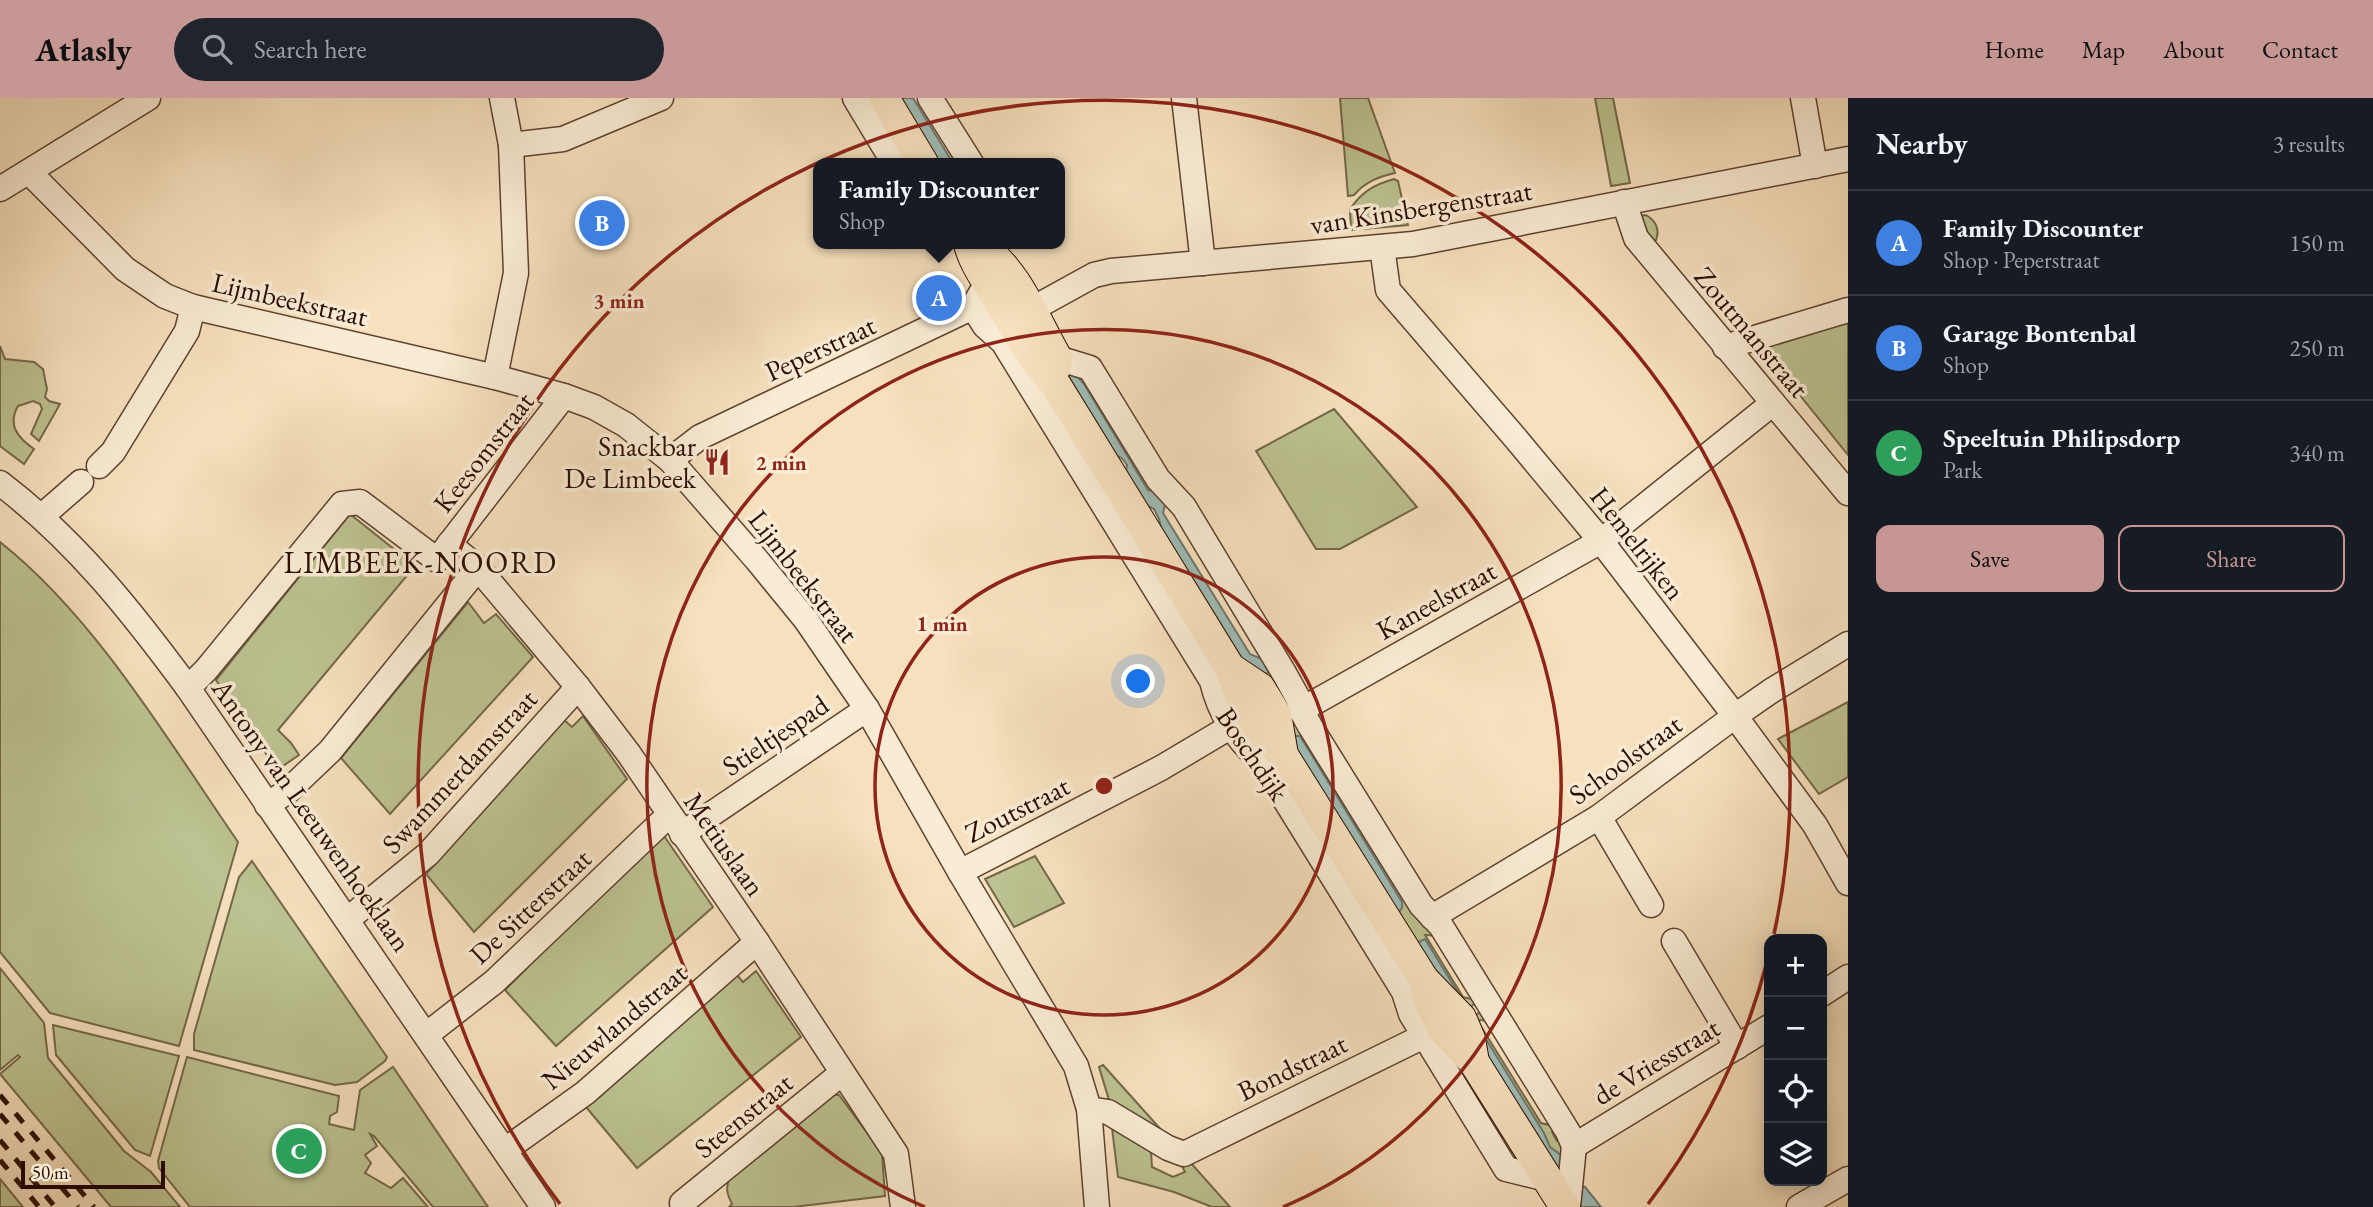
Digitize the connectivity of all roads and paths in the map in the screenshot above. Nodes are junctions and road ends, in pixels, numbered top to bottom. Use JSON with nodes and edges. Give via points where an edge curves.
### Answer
{"nodes":[{"id":1,"x":502,"y":98,"type":"edge"},
{"id":2,"x":661,"y":98,"type":"edge"},
{"id":3,"x":855,"y":98,"type":"edge"},
{"id":4,"x":884,"y":98,"type":"edge"},
{"id":5,"x":930,"y":98,"type":"edge"},
{"id":6,"x":1184,"y":98,"type":"edge"},
{"id":7,"x":1803,"y":98,"type":"edge"},
{"id":8,"x":143,"y":99,"type":"edge"},
{"id":9,"x":511,"y":145,"type":"junction"},
{"id":10,"x":891,"y":158,"type":"edge"},
{"id":11,"x":920,"y":158,"type":"edge"},
{"id":12,"x":968,"y":158,"type":"edge"},
{"id":13,"x":1848,"y":159,"type":"edge"},
{"id":14,"x":1815,"y":166,"type":"junction"},
{"id":15,"x":29,"y":172,"type":"junction"},
{"id":16,"x":0,"y":189,"type":"edge"},
{"id":17,"x":1624,"y":202,"type":"junction"},
{"id":18,"x":1382,"y":247,"type":"junction"},
{"id":19,"x":977,"y":251,"type":"edge"},
{"id":20,"x":1203,"y":264,"type":"junction"},
{"id":21,"x":193,"y":307,"type":"junction"},
{"id":22,"x":973,"y":307,"type":"junction"},
{"id":23,"x":1848,"y":310,"type":"edge"},
{"id":24,"x":1021,"y":316,"type":"junction"},
{"id":25,"x":1725,"y":347,"type":"junction"},
{"id":26,"x":1056,"y":371,"type":"junction"},
{"id":27,"x":495,"y":377,"type":"junction"},
{"id":28,"x":564,"y":396,"type":"junction"},
{"id":29,"x":1773,"y":403,"type":"junction"},
{"id":30,"x":670,"y":460,"type":"junction"},
{"id":31,"x":0,"y":483,"type":"edge"},
{"id":32,"x":1848,"y":493,"type":"edge"},
{"id":33,"x":42,"y":516,"type":"junction"},
{"id":34,"x":1601,"y":541,"type":"junction"},
{"id":35,"x":449,"y":544,"type":"junction"},
{"id":36,"x":478,"y":568,"type":"junction"},
{"id":37,"x":1848,"y":644,"type":"edge"},
{"id":38,"x":1230,"y":668,"type":"junction"},
{"id":39,"x":578,"y":687,"type":"junction"},
{"id":40,"x":188,"y":688,"type":"junction"},
{"id":41,"x":867,"y":709,"type":"junction"},
{"id":42,"x":1301,"y":710,"type":"junction"},
{"id":43,"x":1735,"y":716,"type":"junction"},
{"id":44,"x":1240,"y":721,"type":"junction"},
{"id":45,"x":1283,"y":755,"type":"junction"},
{"id":46,"x":268,"y":805,"type":"junction"},
{"id":47,"x":1599,"y":817,"type":"junction"},
{"id":48,"x":675,"y":824,"type":"junction"},
{"id":49,"x":960,"y":872,"type":"junction"},
{"id":50,"x":1848,"y":883,"type":"edge"},
{"id":51,"x":1651,"y":905,"type":"dead end"},
{"id":52,"x":1432,"y":917,"type":"junction"},
{"id":53,"x":348,"y":919,"type":"junction"},
{"id":54,"x":757,"y":942,"type":"junction"},
{"id":55,"x":1674,"y":942,"type":"dead end"},
{"id":56,"x":1848,"y":977,"type":"edge"},
{"id":57,"x":1827,"y":991,"type":"edge"},
{"id":58,"x":1764,"y":1030,"type":"edge"},
{"id":59,"x":426,"y":1035,"type":"junction"},
{"id":60,"x":1423,"y":1036,"type":"junction"},
{"id":61,"x":1737,"y":1047,"type":"junction"},
{"id":62,"x":842,"y":1073,"type":"junction"},
{"id":63,"x":1089,"y":1109,"type":"junction"},
{"id":64,"x":1574,"y":1146,"type":"junction"},
{"id":65,"x":505,"y":1150,"type":"junction"},
{"id":66,"x":1547,"y":1179,"type":"junction"},
{"id":67,"x":1848,"y":1179,"type":"edge"},
{"id":68,"x":682,"y":1203,"type":"dead end"},
{"id":69,"x":543,"y":1207,"type":"edge"},
{"id":70,"x":903,"y":1207,"type":"edge"},
{"id":71,"x":1097,"y":1207,"type":"edge"},
{"id":72,"x":1567,"y":1207,"type":"edge"},
{"id":73,"x":1798,"y":1207,"type":"edge"}],
"edges":[{"from":1,"to":9,"type":"street"},
{"from":2,"to":9,"type":"street","via":[[563,139]]},
{"from":3,"to":10,"type":"street"},
{"from":4,"to":11,"type":"main road"},
{"from":5,"to":12,"type":"street"},
{"from":6,"to":20,"type":"street"},
{"from":7,"to":14,"type":"street"},
{"from":8,"to":15,"type":"street"},
{"from":9,"to":27,"type":"street","via":[[516,273]]},
{"from":13,"to":14,"type":"street","name":"van Kinsbergenstraat"},
{"from":14,"to":17,"type":"street","name":"van Kinsbergenstraat"},
{"from":15,"to":16,"type":"street"},
{"from":15,"to":21,"type":"street","name":"Lijmbeekstraat","via":[[125,269],[164,296]]},
{"from":17,"to":18,"type":"street","name":"van Kinsbergenstraat"},
{"from":17,"to":25,"type":"street","name":"Zoutmanstraat","via":[[1636,238]]},
{"from":18,"to":20,"type":"street","name":"van Kinsbergenstraat"},
{"from":18,"to":34,"type":"street","name":"Hemelrijken","via":[[1388,290]]},
{"from":19,"to":22,"type":"street"},
{"from":19,"to":24,"type":"main road","name":"Boschdijk"},
{"from":20,"to":24,"type":"street","name":"van Kinsbergenstraat","via":[[1094,275]]},
{"from":21,"to":27,"type":"street","name":"Lijmbeekstraat"},
{"from":21,"to":33,"type":"street","via":[[187,331],[113,452]]},
{"from":22,"to":30,"type":"street","name":"Peperstraat","via":[[700,437]]},
{"from":22,"to":44,"type":"street","name":"Boschdijk","via":[[1003,342],[1212,681],[1216,700]]},
{"from":23,"to":25,"type":"street"},
{"from":24,"to":26,"type":"main road","name":"Boschdijk","via":[[1042,371]]},
{"from":25,"to":29,"type":"street","name":"Zoutmanstraat"},
{"from":26,"to":38,"type":"main road","name":"Boschdijk"},
{"from":26,"to":42,"type":"street","via":[[1090,368],[1158,479],[1184,507],[1289,682]]},
{"from":27,"to":28,"type":"street","name":"Lijmbeekstraat"},
{"from":28,"to":30,"type":"street","name":"Lijmbeekstraat","via":[[626,425]]},
{"from":28,"to":35,"type":"street","name":"Keesomstraat"},
{"from":29,"to":32,"type":"street","name":"Zoutmanstraat"},
{"from":29,"to":34,"type":"street","name":"Kaneelstraat"},
{"from":30,"to":41,"type":"street","name":"Lijmbeekstraat","via":[[806,620]]},
{"from":31,"to":33,"type":"street","name":"Antony van Leeuwenhoeklaan"},
{"from":33,"to":40,"type":"street","name":"Antony van Leeuwenhoeklaan","via":[[99,573]]},
{"from":34,"to":42,"type":"street","name":"Kaneelstraat"},
{"from":34,"to":43,"type":"street","name":"Hemelrijken"},
{"from":35,"to":36,"type":"street","name":"Metiuslaan"},
{"from":35,"to":40,"type":"street","via":[[437,560],[360,502],[342,504]]},
{"from":36,"to":39,"type":"street","name":"Metiuslaan"},
{"from":36,"to":46,"type":"street","via":[[330,751]]},
{"from":37,"to":43,"type":"street","name":"Schoolstraat"},
{"from":38,"to":44,"type":"main road","name":"Boschdijk","via":[[1241,700]]},
{"from":38,"to":45,"type":"main road","name":"Boschdijk","via":[[1260,688],[1276,714]]},
{"from":39,"to":48,"type":"street","name":"Metiuslaan"},
{"from":39,"to":53,"type":"street","name":"Swammerdamstraat","via":[[428,854]]},
{"from":40,"to":46,"type":"street","name":"Antony van Leeuwenhoeklaan"},
{"from":41,"to":48,"type":"street","name":"Stieltjespad"},
{"from":41,"to":49,"type":"street","name":"Lijmbeekstraat"},
{"from":42,"to":52,"type":"street"},
{"from":43,"to":47,"type":"street","name":"Schoolstraat"},
{"from":43,"to":50,"type":"street","name":"Hemelrijken","via":[[1815,825]]},
{"from":44,"to":45,"type":"main road","name":"Boschdijk","via":[[1256,727]]},
{"from":44,"to":49,"type":"street","name":"Zoutstraat","via":[[1161,768]]},
{"from":44,"to":60,"type":"street","name":"Boschdijk","via":[[1244,746],[1261,761],[1404,992]]},
{"from":45,"to":66,"type":"main road","name":"Boschdijk","via":[[1424,980],[1442,1029],[1474,1062]]},
{"from":46,"to":53,"type":"street","name":"Antony van Leeuwenhoeklaan"},
{"from":47,"to":51,"type":"street"},
{"from":47,"to":52,"type":"street","name":"Schoolstraat"},
{"from":48,"to":54,"type":"street","name":"Metiuslaan"},
{"from":48,"to":59,"type":"street","name":"De Sitterstraat","via":[[494,982]]},
{"from":49,"to":63,"type":"street","name":"Lijmbeekstraat","via":[[1076,1066]]},
{"from":52,"to":64,"type":"street"},
{"from":53,"to":59,"type":"street","name":"Antony van Leeuwenhoeklaan"},
{"from":54,"to":62,"type":"street","name":"Metiuslaan"},
{"from":54,"to":65,"type":"street","name":"Nieuwlandstraat","via":[[585,1093]]},
{"from":55,"to":61,"type":"street"},
{"from":56,"to":57,"type":"street"},
{"from":58,"to":61,"type":"street","name":"de Vriesstraat"},
{"from":59,"to":65,"type":"street","name":"Antony van Leeuwenhoeklaan"},
{"from":60,"to":63,"type":"street","name":"Bondstraat","via":[[1188,1153],[1175,1152],[1108,1112]]},
{"from":60,"to":66,"type":"street","name":"Boschdijk","via":[[1506,1169]]},
{"from":61,"to":64,"type":"street","name":"de Vriesstraat"},
{"from":62,"to":68,"type":"street","name":"Steenstraat"},
{"from":62,"to":70,"type":"street","name":"Metiuslaan","via":[[896,1154]]},
{"from":63,"to":71,"type":"street","name":"Lijmbeekstraat"},
{"from":64,"to":72,"type":"street","name":"Boschdijk"},
{"from":65,"to":69,"type":"street","name":"Antony van Leeuwenhoeklaan"},
{"from":66,"to":72,"type":"main road","name":"Boschdijk"},
{"from":67,"to":73,"type":"street"}]}
